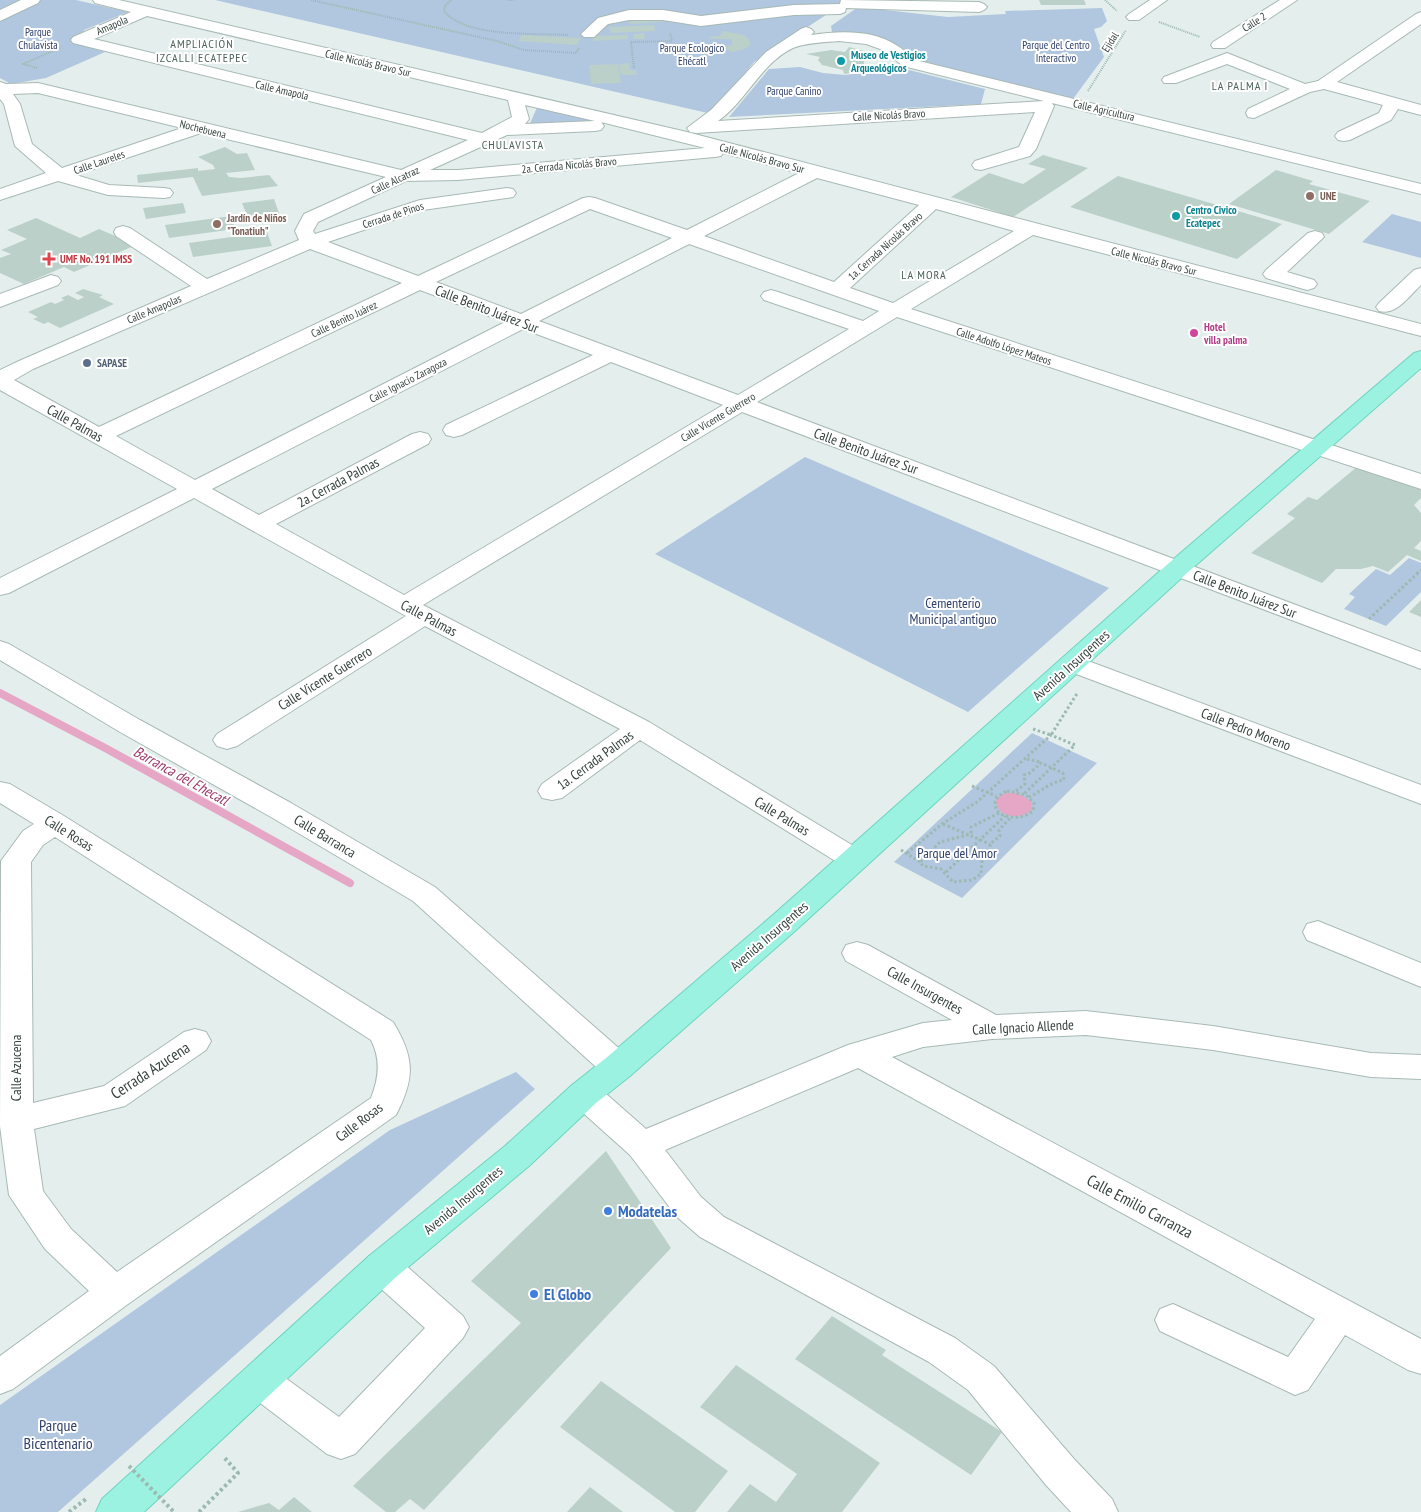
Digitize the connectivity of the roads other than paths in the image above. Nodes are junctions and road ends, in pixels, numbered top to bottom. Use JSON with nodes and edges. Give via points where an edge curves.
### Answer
{"nodes":[{"id":1,"x":33,"y":0,"type":"edge"},
{"id":2,"x":100,"y":0,"type":"edge"},
{"id":3,"x":1160,"y":0,"type":"edge"},
{"id":4,"x":1290,"y":0,"type":"edge"},
{"id":5,"x":937,"y":3,"type":"edge"},
{"id":6,"x":845,"y":4,"type":"edge"},
{"id":7,"x":979,"y":7,"type":"dead end"},
{"id":8,"x":145,"y":11,"type":"junction"},
{"id":9,"x":768,"y":12,"type":"junction"},
{"id":10,"x":0,"y":16,"type":"edge"},
{"id":11,"x":1134,"y":17,"type":"road end"},
{"id":12,"x":1421,"y":17,"type":"edge"},
{"id":13,"x":814,"y":26,"type":"junction"},
{"id":14,"x":765,"y":28,"type":"dead end"},
{"id":15,"x":590,"y":34,"type":"road end"},
{"id":16,"x":839,"y":36,"type":"junction"},
{"id":17,"x":80,"y":40,"type":"joint"},
{"id":18,"x":790,"y":42,"type":"junction"},
{"id":19,"x":1218,"y":45,"type":"dead end"},
{"id":20,"x":1170,"y":80,"type":"dead end"},
{"id":21,"x":1324,"y":84,"type":"junction"},
{"id":22,"x":2,"y":88,"type":"edge"},
{"id":23,"x":1304,"y":89,"type":"junction"},
{"id":24,"x":1020,"y":91,"type":"junction"},
{"id":25,"x":515,"y":98,"type":"junction"},
{"id":26,"x":1080,"y":104,"type":"junction"},
{"id":27,"x":1392,"y":104,"type":"junction"},
{"id":28,"x":1046,"y":106,"type":"junction"},
{"id":29,"x":1027,"y":107,"type":"junction"},
{"id":30,"x":1421,"y":110,"type":"edge"},
{"id":31,"x":1254,"y":113,"type":"dead end"},
{"id":32,"x":631,"y":125,"type":"junction"},
{"id":33,"x":698,"y":127,"type":"junction"},
{"id":34,"x":198,"y":128,"type":"junction"},
{"id":35,"x":504,"y":130,"type":"junction"},
{"id":36,"x":682,"y":136,"type":"junction"},
{"id":37,"x":1344,"y":136,"type":"dead end"},
{"id":38,"x":484,"y":139,"type":"junction"},
{"id":39,"x":735,"y":151,"type":"junction"},
{"id":40,"x":981,"y":164,"type":"dead end"},
{"id":41,"x":815,"y":172,"type":"junction"},
{"id":42,"x":60,"y":176,"type":"junction"},
{"id":43,"x":403,"y":176,"type":"junction"},
{"id":44,"x":1421,"y":189,"type":"edge"},
{"id":45,"x":507,"y":192,"type":"dead end"},
{"id":46,"x":164,"y":193,"type":"dead end"},
{"id":47,"x":0,"y":195,"type":"edge"},
{"id":48,"x":589,"y":202,"type":"joint"},
{"id":49,"x":932,"y":203,"type":"junction"},
{"id":50,"x":1030,"y":229,"type":"junction"},
{"id":51,"x":123,"y":232,"type":"dead end"},
{"id":52,"x":687,"y":237,"type":"junction"},
{"id":53,"x":1315,"y":237,"type":"dead end"},
{"id":54,"x":310,"y":242,"type":"junction"},
{"id":55,"x":1421,"y":274,"type":"edge"},
{"id":56,"x":50,"y":281,"type":"dead end"},
{"id":57,"x":419,"y":283,"type":"junction"},
{"id":58,"x":206,"y":287,"type":"junction"},
{"id":59,"x":838,"y":290,"type":"junction"},
{"id":60,"x":771,"y":296,"type":"dead end"},
{"id":61,"x":0,"y":301,"type":"edge"},
{"id":62,"x":1386,"y":307,"type":"junction"},
{"id":63,"x":895,"y":310,"type":"junction"},
{"id":64,"x":1421,"y":318,"type":"edge"},
{"id":65,"x":521,"y":322,"type":"junction"},
{"id":66,"x":865,"y":328,"type":"junction"},
{"id":67,"x":1421,"y":330,"type":"edge"},
{"id":68,"x":610,"y":355,"type":"junction"},
{"id":69,"x":1421,"y":357,"type":"edge"},
{"id":70,"x":0,"y":380,"type":"edge"},
{"id":71,"x":739,"y":404,"type":"junction"},
{"id":72,"x":454,"y":430,"type":"dead end"},
{"id":73,"x":98,"y":436,"type":"junction"},
{"id":74,"x":420,"y":439,"type":"dead end"},
{"id":75,"x":1316,"y":448,"type":"junction"},
{"id":76,"x":1421,"y":482,"type":"edge"},
{"id":77,"x":194,"y":490,"type":"junction"},
{"id":78,"x":257,"y":525,"type":"junction"},
{"id":79,"x":1178,"y":568,"type":"junction"},
{"id":80,"x":0,"y":588,"type":"edge"},
{"id":81,"x":415,"y":611,"type":"junction"},
{"id":82,"x":0,"y":649,"type":"edge"},
{"id":83,"x":1421,"y":662,"type":"edge"},
{"id":84,"x":1086,"y":669,"type":"junction"},
{"id":85,"x":639,"y":728,"type":"junction"},
{"id":86,"x":227,"y":740,"type":"dead end"},
{"id":87,"x":0,"y":791,"type":"edge"},
{"id":88,"x":552,"y":791,"type":"dead end"},
{"id":89,"x":1421,"y":794,"type":"edge"},
{"id":90,"x":54,"y":823,"type":"junction"},
{"id":91,"x":855,"y":860,"type":"junction"},
{"id":92,"x":1318,"y":932,"type":"dead end"},
{"id":93,"x":858,"y":953,"type":"dead end"},
{"id":94,"x":1421,"y":976,"type":"edge"},
{"id":95,"x":992,"y":1026,"type":"junction"},
{"id":96,"x":195,"y":1041,"type":"dead end"},
{"id":97,"x":859,"y":1054,"type":"junction"},
{"id":98,"x":618,"y":1067,"type":"junction"},
{"id":99,"x":1421,"y":1067,"type":"edge"},
{"id":100,"x":584,"y":1094,"type":"junction"},
{"id":101,"x":16,"y":1120,"type":"junction"},
{"id":102,"x":642,"y":1145,"type":"junction"},
{"id":103,"x":382,"y":1267,"type":"junction"},
{"id":104,"x":115,"y":1293,"type":"junction"},
{"id":105,"x":1339,"y":1314,"type":"junction"},
{"id":106,"x":1173,"y":1320,"type":"dead end"},
{"id":107,"x":1421,"y":1358,"type":"edge"},
{"id":108,"x":0,"y":1376,"type":"edge"},
{"id":109,"x":260,"y":1381,"type":"junction"},
{"id":110,"x":116,"y":1512,"type":"edge"},
{"id":111,"x":1098,"y":1512,"type":"edge"}],
"edges":[{"from":1,"to":10,"type":"street"},
{"from":2,"to":8,"type":"street","name":"Calle Nicolás Bravo Sur"},
{"from":3,"to":11,"type":"street"},
{"from":4,"to":19,"type":"street","name":"Calle 2"},
{"from":5,"to":6,"type":"street"},
{"from":5,"to":7,"type":"street"},
{"from":6,"to":9,"type":"street"},
{"from":6,"to":13,"type":"street"},
{"from":8,"to":17,"type":"street","name":"Amapola"},
{"from":8,"to":25,"type":"street","name":"Calle Nicolás Bravo Sur"},
{"from":9,"to":14,"type":"street"},
{"from":9,"to":15,"type":"street","via":[[701,20],[663,15],[629,16],[603,21]]},
{"from":12,"to":21,"type":"street"},
{"from":13,"to":16,"type":"street"},
{"from":13,"to":18,"type":"street"},
{"from":16,"to":18,"type":"street","name":"Calle Agricultura"},
{"from":16,"to":24,"type":"street","name":"Calle Agricultura","via":[[890,47],[909,63]]},
{"from":17,"to":38,"type":"street","name":"Calle Amapola"},
{"from":18,"to":33,"type":"street","via":[[756,69],[717,114]]},
{"from":20,"to":23,"type":"street","via":[[1227,58]]},
{"from":21,"to":23,"type":"street"},
{"from":21,"to":27,"type":"street"},
{"from":22,"to":34,"type":"street","name":"Nochebuena","via":[[38,88]]},
{"from":22,"to":42,"type":"street","via":[[12,104],[24,146]]},
{"from":23,"to":31,"type":"street"},
{"from":24,"to":26,"type":"street","name":"Calle Agricultura"},
{"from":24,"to":29,"type":"street","via":[[1028,101]]},
{"from":25,"to":32,"type":"street","name":"Calle Nicolás Bravo Sur"},
{"from":25,"to":35,"type":"street","name":"Calle Alcatraz","via":[[521,119]]},
{"from":26,"to":28,"type":"street","name":"Calle Nicolás Bravo"},
{"from":26,"to":44,"type":"street","name":"Calle Agricultura"},
{"from":27,"to":30,"type":"street"},
{"from":27,"to":37,"type":"street","via":[[1385,116]]},
{"from":28,"to":29,"type":"street","name":"Calle Nicolás Bravo"},
{"from":28,"to":40,"type":"street","via":[[1024,152]]},
{"from":29,"to":33,"type":"street","name":"Calle Nicolás Bravo"},
{"from":32,"to":35,"type":"street","name":"Calle Alcatraz"},
{"from":32,"to":36,"type":"street","name":"Calle Nicolás Bravo Sur"},
{"from":33,"to":36,"type":"street"},
{"from":34,"to":42,"type":"street","name":"Calle Laureles"},
{"from":34,"to":43,"type":"street","name":"Nochebuena"},
{"from":35,"to":38,"type":"street","name":"Calle Alcatraz"},
{"from":36,"to":39,"type":"street","name":"Calle Nicolás Bravo Sur"},
{"from":38,"to":43,"type":"street","name":"Calle Alcatraz"},
{"from":39,"to":41,"type":"street","name":"Calle Nicolás Bravo Sur"},
{"from":39,"to":43,"type":"street","name":"2a. Cerrada Nicolás Bravo","via":[[458,175]]},
{"from":41,"to":49,"type":"street","name":"Calle Nicolás Bravo Sur"},
{"from":41,"to":52,"type":"street","name":"Calle Ignacio Zaragoza"},
{"from":42,"to":46,"type":"street","via":[[108,190]]},
{"from":42,"to":47,"type":"street","name":"Calle Laureles"},
{"from":43,"to":54,"type":"street","name":"Calle Alcatraz","via":[[311,218],[304,231]]},
{"from":45,"to":54,"type":"street","name":"Cerrada de Pinos","via":[[420,205]]},
{"from":48,"to":52,"type":"street","name":"Calle Adolfo López Mateos"},
{"from":48,"to":57,"type":"street","name":"Calle Benito Juárez"},
{"from":49,"to":50,"type":"street","name":"Calle Nicolás Bravo Sur"},
{"from":49,"to":59,"type":"street","name":"1a. Cerrada Nicolás Bravo"},
{"from":50,"to":63,"type":"street","name":"Calle Vicente Guerrero"},
{"from":50,"to":67,"type":"street","name":"Calle Nicolás Bravo Sur"},
{"from":51,"to":58,"type":"street"},
{"from":52,"to":59,"type":"street","name":"Calle Adolfo López Mateos"},
{"from":52,"to":65,"type":"street","name":"Calle Ignacio Zaragoza"},
{"from":53,"to":62,"type":"street","via":[[1273,274]]},
{"from":54,"to":57,"type":"street","name":"Calle Benito Juárez Sur"},
{"from":54,"to":58,"type":"street","name":"Calle Amapolas"},
{"from":55,"to":62,"type":"street"},
{"from":56,"to":61,"type":"street"},
{"from":57,"to":65,"type":"street","name":"Calle Benito Juárez Sur"},
{"from":57,"to":73,"type":"street","name":"Calle Benito Juárez"},
{"from":58,"to":70,"type":"street","name":"Calle Amapolas","via":[[26,365]]},
{"from":59,"to":63,"type":"street","name":"Calle Adolfo López Mateos"},
{"from":60,"to":66,"type":"street"},
{"from":62,"to":64,"type":"street"},
{"from":63,"to":66,"type":"street","name":"Calle Vicente Guerrero"},
{"from":63,"to":75,"type":"street","name":"Calle Adolfo López Mateos"},
{"from":65,"to":68,"type":"street","name":"Calle Benito Juárez Sur"},
{"from":65,"to":77,"type":"street","name":"Calle Ignacio Zaragoza"},
{"from":66,"to":71,"type":"street","name":"Calle Vicente Guerrero"},
{"from":68,"to":71,"type":"street","name":"Calle Benito Juárez Sur"},
{"from":68,"to":72,"type":"street"},
{"from":69,"to":75,"type":"main road","name":"Avenida Insurgentes"},
{"from":70,"to":73,"type":"street","name":"Calle Palmas"},
{"from":71,"to":79,"type":"street","name":"Calle Benito Juárez Sur"},
{"from":71,"to":81,"type":"street","name":"Calle Vicente Guerrero"},
{"from":73,"to":77,"type":"street","name":"Calle Palmas"},
{"from":74,"to":78,"type":"street","name":"2a. Cerrada Palmas"},
{"from":75,"to":76,"type":"street","name":"Calle Adolfo López Mateos"},
{"from":75,"to":79,"type":"main road","name":"Avenida Insurgentes"},
{"from":77,"to":78,"type":"street","name":"Calle Palmas"},
{"from":77,"to":80,"type":"street","name":"Calle Ignacio Zaragoza"},
{"from":78,"to":81,"type":"street","name":"Calle Palmas"},
{"from":79,"to":83,"type":"street","name":"Calle Benito Juárez Sur"},
{"from":79,"to":84,"type":"main road","name":"Avenida Insurgentes"},
{"from":81,"to":85,"type":"street","name":"Calle Palmas"},
{"from":81,"to":86,"type":"street","name":"Calle Vicente Guerrero"},
{"from":82,"to":98,"type":"street","name":"Calle Barranca","via":[[424,894]]},
{"from":84,"to":89,"type":"street","name":"Calle Pedro Moreno"},
{"from":84,"to":91,"type":"main road","name":"Avenida Insurgentes"},
{"from":85,"to":88,"type":"street","name":"1a. Cerrada Palmas"},
{"from":85,"to":91,"type":"street","name":"Calle Palmas"},
{"from":87,"to":90,"type":"street","name":"Calle Rosas"},
{"from":90,"to":101,"type":"street","name":"Calle Azucena","via":[[32,838],[16,861]]},
{"from":90,"to":104,"type":"street","name":"Calle Rosas","via":[[382,1031],[392,1046],[395,1066],[393,1086],[384,1106]]},
{"from":91,"to":98,"type":"main road","name":"Avenida Insurgentes"},
{"from":92,"to":94,"type":"street"},
{"from":93,"to":95,"type":"street","name":"Calle Insurgentes"},
{"from":95,"to":97,"type":"street","name":"Calle Ignacio Allende","via":[[923,1035]]},
{"from":95,"to":99,"type":"street","name":"Calle Ignacio Allende","via":[[1086,1023],[1213,1038],[1371,1065]]},
{"from":96,"to":101,"type":"street","name":"Cerrada Azucena","via":[[113,1098]]},
{"from":97,"to":102,"type":"street","name":"Calle Ignacio Allende"},
{"from":97,"to":105,"type":"street","name":"Calle Emilio Carranza"},
{"from":98,"to":100,"type":"main road","name":"Avenida Insurgentes"},
{"from":100,"to":102,"type":"street"},
{"from":100,"to":103,"type":"main road","name":"Avenida Insurgentes","via":[[516,1156]]},
{"from":101,"to":104,"type":"street","name":"Calle Azucena","via":[[26,1196],[58,1239]]},
{"from":102,"to":111,"type":"street","via":[[689,1207],[712,1228],[942,1350],[981,1378]]},
{"from":103,"to":109,"type":"main road","name":"Avenida Insurgentes"},
{"from":103,"to":109,"type":"street","via":[[450,1327],[341,1441]]},
{"from":104,"to":108,"type":"street","name":"Calle Rosas"},
{"from":105,"to":106,"type":"street","via":[[1295,1378]]},
{"from":105,"to":107,"type":"street","name":"Calle Emilio Carranza"},
{"from":109,"to":110,"type":"main road","name":"Avenida Insurgentes"}]}
